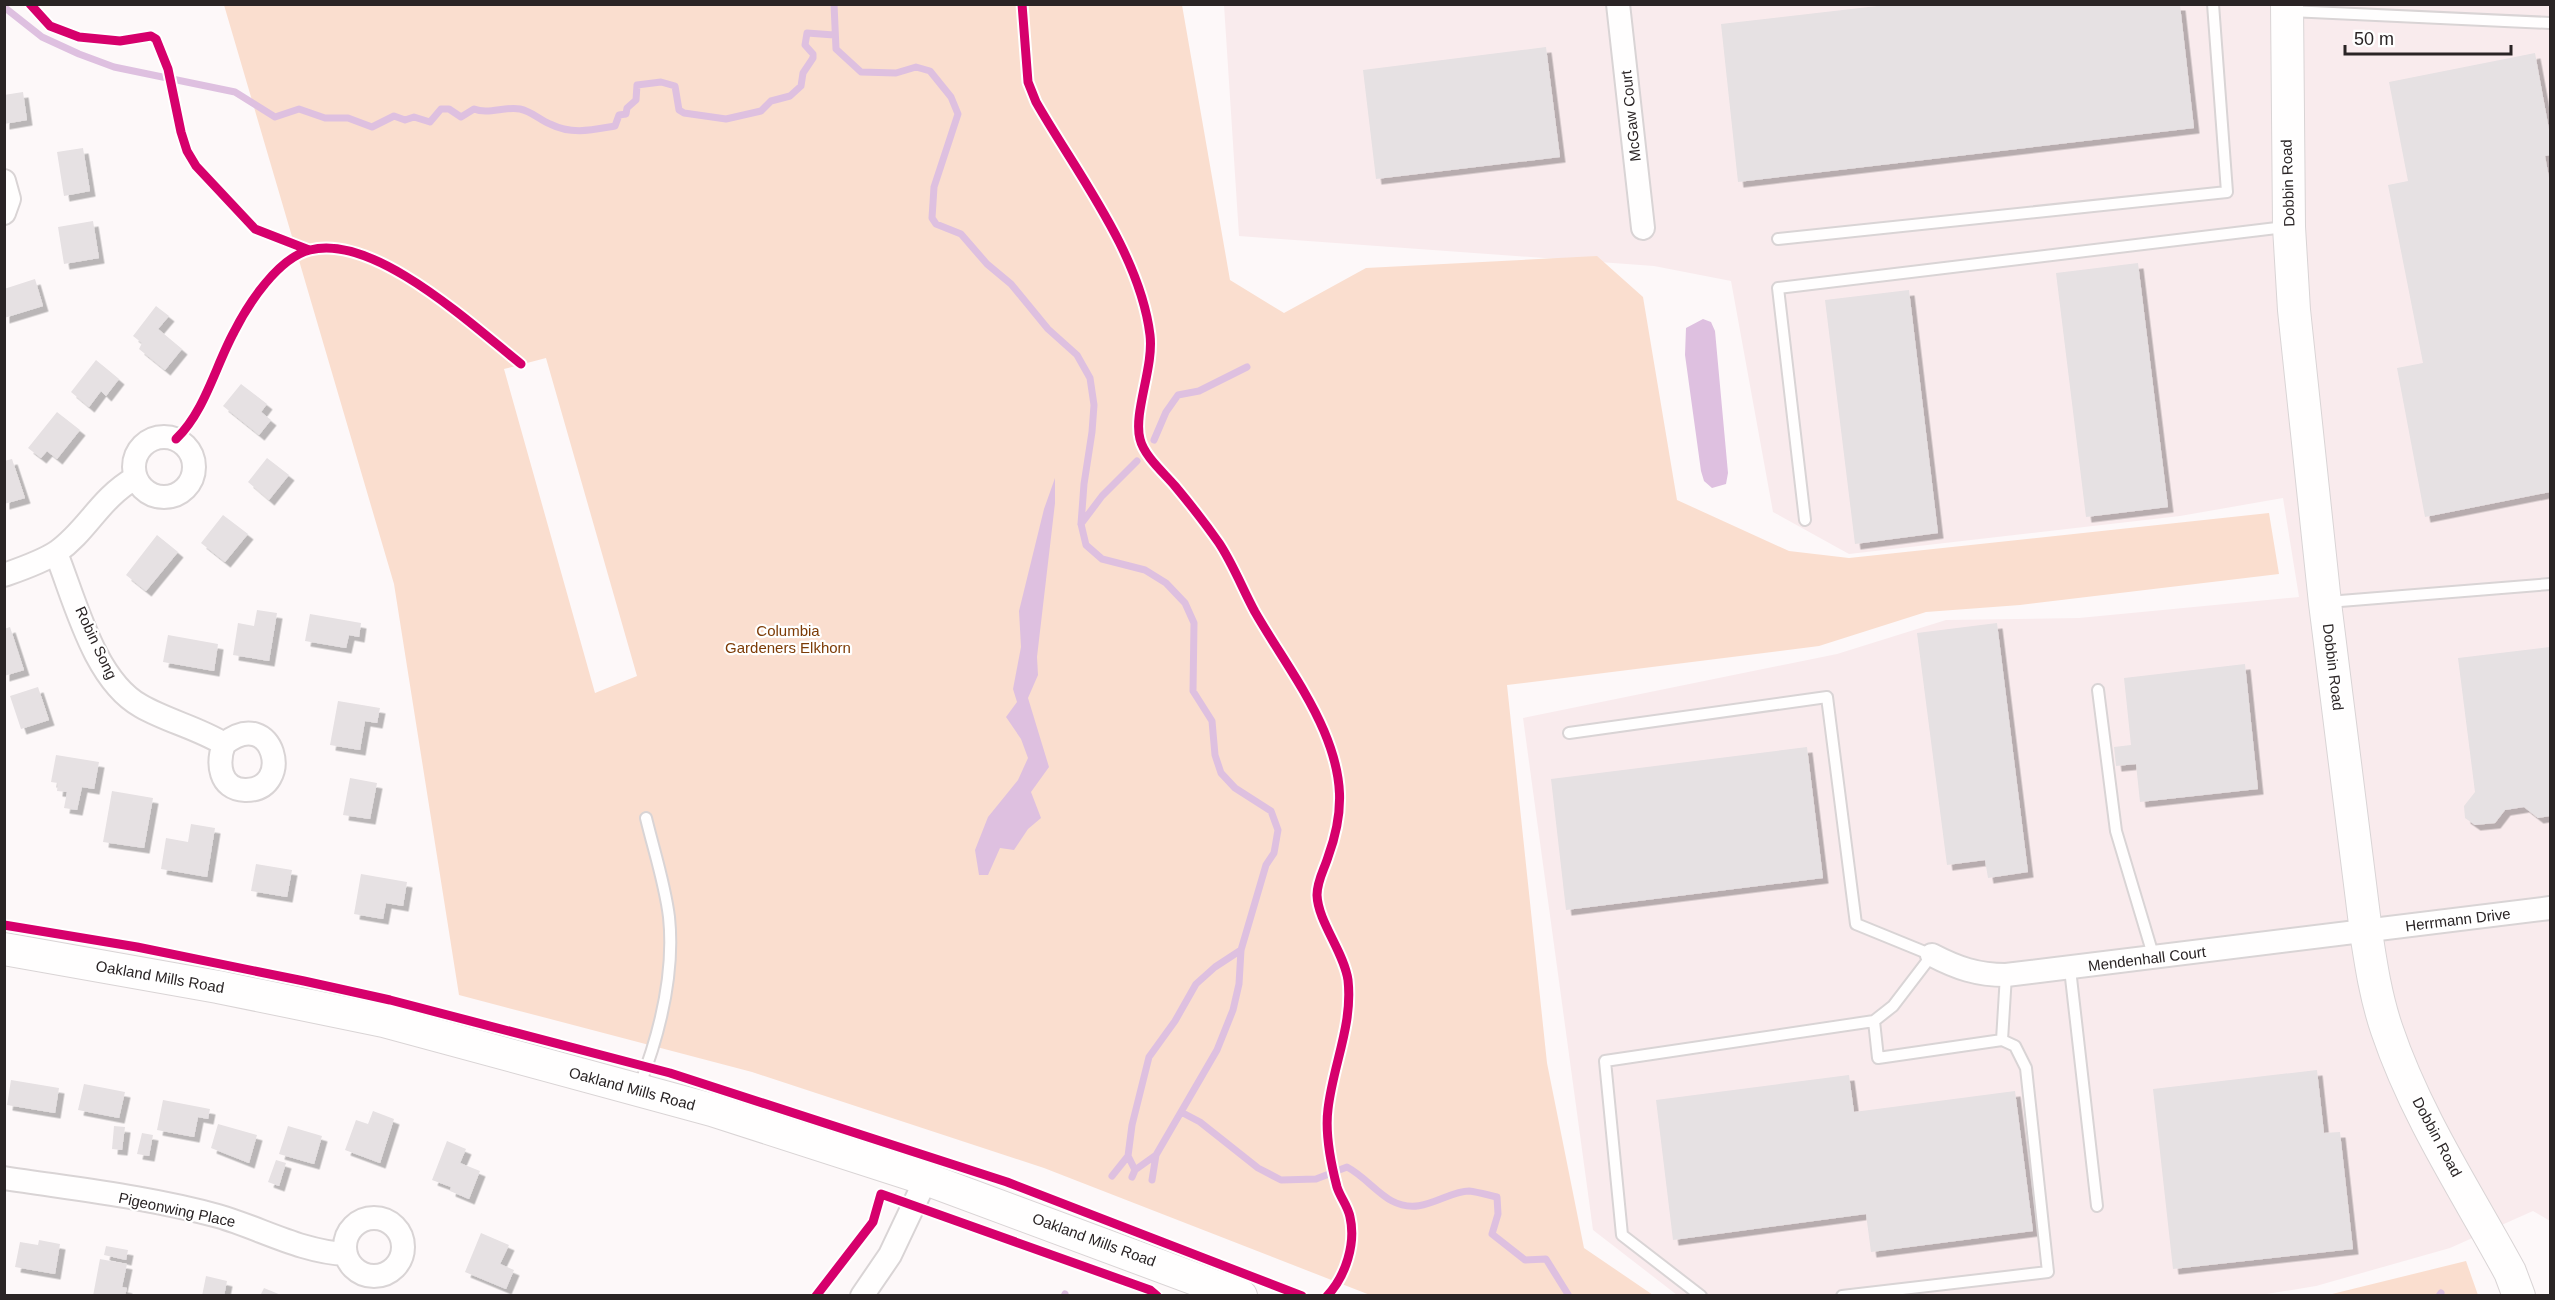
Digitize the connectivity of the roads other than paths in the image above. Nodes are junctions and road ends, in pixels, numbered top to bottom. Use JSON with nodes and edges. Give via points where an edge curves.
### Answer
{"nodes":[{"id":1,"x":1618,"y":4,"type":"edge"},
{"id":2,"x":2213,"y":4,"type":"edge"},
{"id":3,"x":2287,"y":8,"type":"edge"},
{"id":4,"x":2550,"y":23,"type":"edge"},
{"id":5,"x":4,"y":181,"type":"edge"},
{"id":6,"x":4,"y":213,"type":"edge"},
{"id":7,"x":2289,"y":227,"type":"junction"},
{"id":8,"x":1643,"y":228,"type":"dead end"},
{"id":9,"x":1778,"y":239,"type":"dead end"},
{"id":10,"x":135,"y":478,"type":"dead end"},
{"id":11,"x":1805,"y":520,"type":"dead end"},
{"id":12,"x":56,"y":553,"type":"junction"},
{"id":13,"x":4,"y":575,"type":"edge"},
{"id":14,"x":2550,"y":584,"type":"edge"},
{"id":15,"x":2325,"y":603,"type":"junction"},
{"id":16,"x":2098,"y":690,"type":"dead end"},
{"id":17,"x":1569,"y":733,"type":"dead end"},
{"id":18,"x":224,"y":744,"type":"dead end"},
{"id":19,"x":646,"y":818,"type":"dead end"},
{"id":20,"x":2550,"y":908,"type":"edge"},
{"id":21,"x":2366,"y":932,"type":"junction"},
{"id":22,"x":4,"y":950,"type":"edge"},
{"id":23,"x":1932,"y":955,"type":"junction"},
{"id":24,"x":2154,"y":958,"type":"junction"},
{"id":25,"x":2070,"y":969,"type":"junction"},
{"id":26,"x":2006,"y":975,"type":"junction"},
{"id":27,"x":1874,"y":1021,"type":"junction"},
{"id":28,"x":2002,"y":1040,"type":"junction"},
{"id":29,"x":638,"y":1090,"type":"junction"},
{"id":30,"x":4,"y":1178,"type":"edge"},
{"id":31,"x":926,"y":1179,"type":"junction"},
{"id":32,"x":2097,"y":1206,"type":"dead end"},
{"id":33,"x":346,"y":1254,"type":"dead end"},
{"id":34,"x":862,"y":1296,"type":"edge"},
{"id":35,"x":1241,"y":1296,"type":"edge"},
{"id":36,"x":1701,"y":1296,"type":"edge"},
{"id":37,"x":1842,"y":1296,"type":"edge"},
{"id":38,"x":2519,"y":1296,"type":"edge"}],
"edges":[{"from":1,"to":8,"type":"street","name":"McGaw Court"},
{"from":2,"to":9,"type":"lane","via":[[2227,192]]},
{"from":3,"to":4,"type":"lane"},
{"from":3,"to":7,"type":"street","name":"Dobbin Road"},
{"from":5,"to":6,"type":"street","via":[[9,200]]},
{"from":7,"to":11,"type":"lane","via":[[1778,288]]},
{"from":7,"to":15,"type":"street","name":"Dobbin Road","via":[[2302,402]]},
{"from":10,"to":12,"type":"street","via":[[105,499]]},
{"from":12,"to":13,"type":"street"},
{"from":12,"to":18,"type":"street","name":"Robin Song","via":[[94,647],[114,684],[139,705]]},
{"from":14,"to":15,"type":"lane"},
{"from":15,"to":21,"type":"street","name":"Dobbin Road"},
{"from":16,"to":24,"type":"lane","via":[[2116,831]]},
{"from":17,"to":23,"type":"lane","via":[[1827,697],[1856,924]]},
{"from":19,"to":29,"type":"lane","via":[[668,915],[671,956],[661,1017]]},
{"from":20,"to":21,"type":"street","name":"Herrmann Drive"},
{"from":21,"to":24,"type":"street","name":"Mendenhall Court"},
{"from":21,"to":38,"type":"street","name":"Dobbin Road","via":[[2376,995],[2402,1067],[2423,1116],[2510,1272]]},
{"from":22,"to":29,"type":"street","name":"Oakland Mills Road","via":[[328,1008]]},
{"from":23,"to":26,"type":"street","name":"Mendenhall Court","via":[[1980,975]]},
{"from":23,"to":27,"type":"lane","via":[[1893,1006]]},
{"from":24,"to":25,"type":"street","name":"Mendenhall Court"},
{"from":25,"to":26,"type":"street","name":"Mendenhall Court"},
{"from":25,"to":32,"type":"lane"},
{"from":26,"to":28,"type":"lane"},
{"from":27,"to":28,"type":"lane","via":[[1878,1058]]},
{"from":27,"to":36,"type":"lane","via":[[1605,1061],[1622,1235]]},
{"from":28,"to":37,"type":"lane","via":[[2015,1046],[2026,1068],[2048,1272]]},
{"from":29,"to":31,"type":"street","name":"Oakland Mills Road"},
{"from":30,"to":33,"type":"street","name":"Pigeonwing Place","via":[[177,1206],[310,1248]]},
{"from":31,"to":34,"type":"street","via":[[890,1255]]},
{"from":31,"to":35,"type":"street","name":"Oakland Mills Road"}]}
